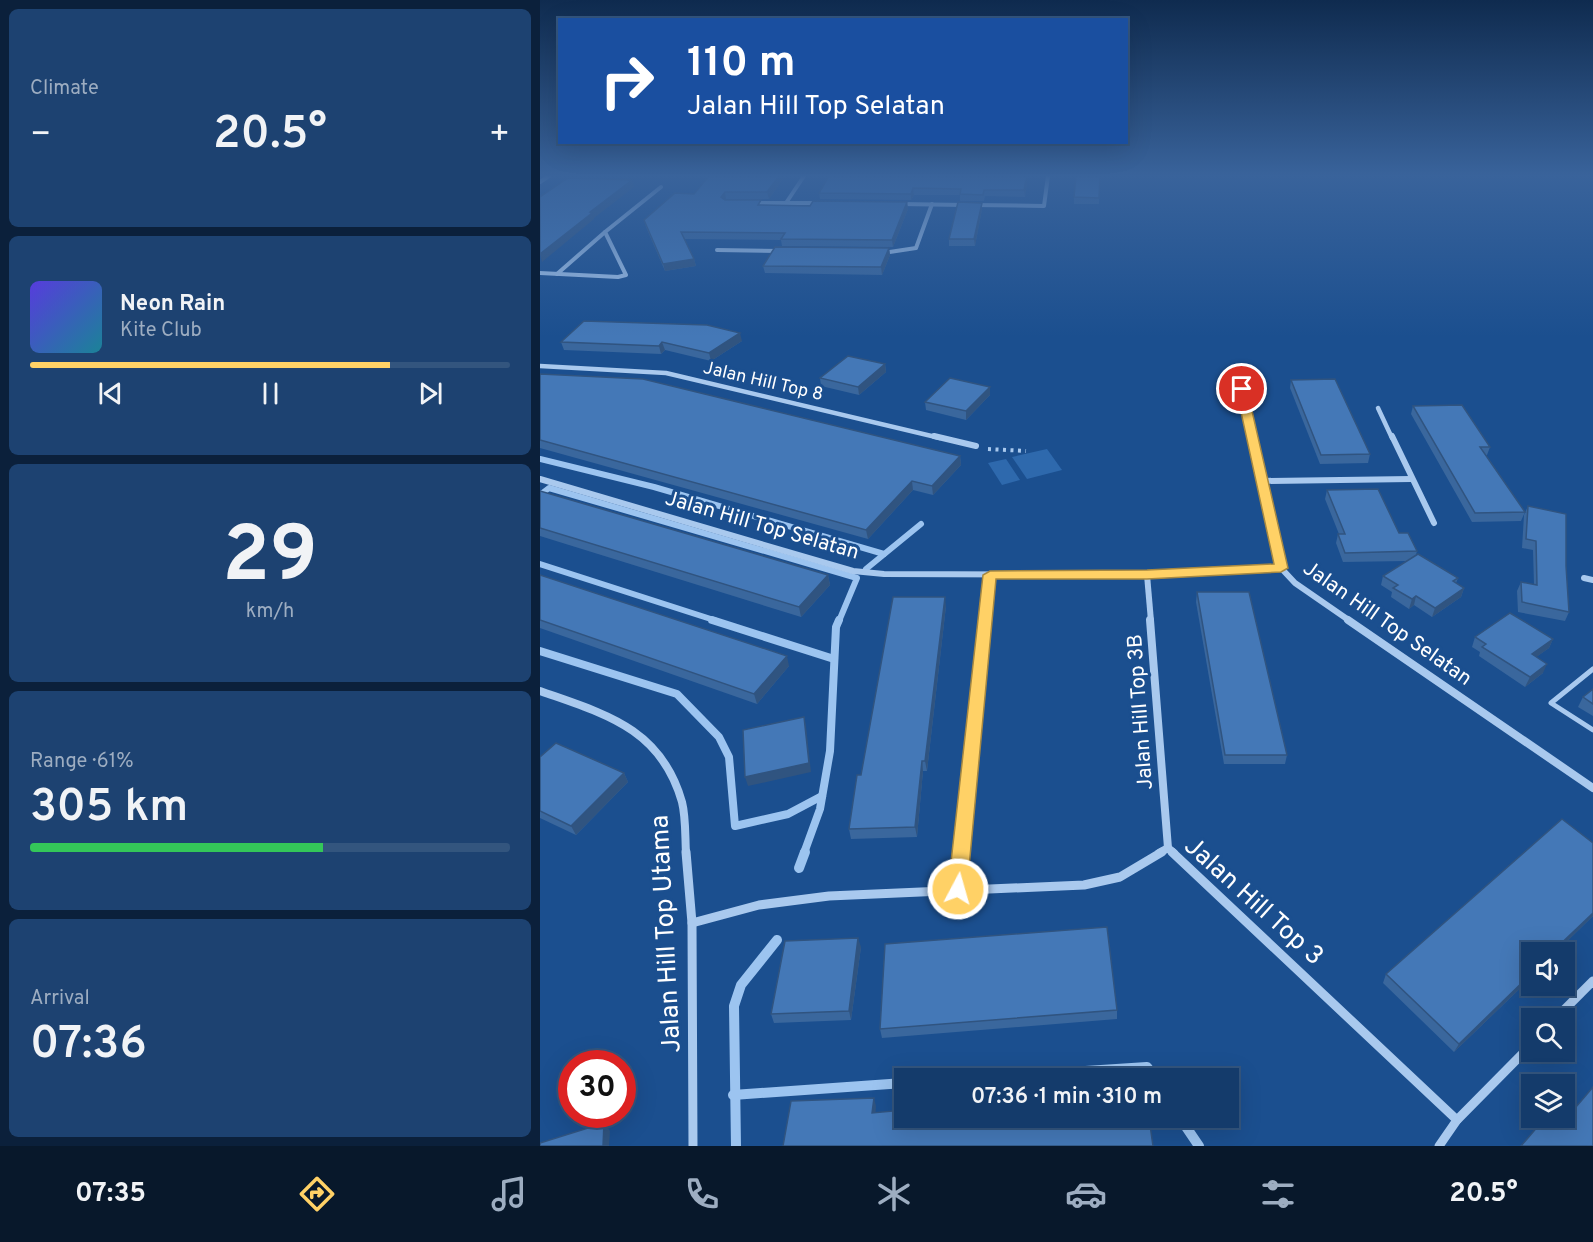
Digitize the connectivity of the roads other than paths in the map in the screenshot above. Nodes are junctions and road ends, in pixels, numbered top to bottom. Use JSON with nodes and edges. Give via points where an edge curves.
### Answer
{"nodes":[{"id":1,"x":608,"y":229,"type":"edge"},
{"id":2,"x":923,"y":229,"type":"edge"},
{"id":3,"x":605,"y":232,"type":"junction"},
{"id":4,"x":717,"y":250,"type":"dead end"},
{"id":5,"x":787,"y":251,"type":"edge"},
{"id":6,"x":880,"y":253,"type":"edge"},
{"id":7,"x":540,"y":273,"type":"edge"},
{"id":8,"x":557,"y":274,"type":"junction"},
{"id":9,"x":540,"y":366,"type":"edge"},
{"id":10,"x":1242,"y":389,"type":"dead end"},
{"id":11,"x":1378,"y":408,"type":"dead end"},
{"id":12,"x":976,"y":446,"type":"road end"},
{"id":13,"x":540,"y":479,"type":"edge"},
{"id":14,"x":1411,"y":479,"type":"junction"},
{"id":15,"x":1261,"y":482,"type":"junction"},
{"id":16,"x":1434,"y":523,"type":"dead end"},
{"id":17,"x":1281,"y":568,"type":"junction"},
{"id":18,"x":990,"y":575,"type":"junction"},
{"id":19,"x":1147,"y":575,"type":"junction"},
{"id":20,"x":1584,"y":578,"type":"dead end"},
{"id":21,"x":1593,"y":580,"type":"edge"},
{"id":22,"x":1593,"y":669,"type":"edge"},
{"id":23,"x":540,"y":691,"type":"edge"},
{"id":24,"x":1593,"y":730,"type":"edge"},
{"id":25,"x":1593,"y":788,"type":"edge"},
{"id":26,"x":1168,"y":848,"type":"junction"},
{"id":27,"x":958,"y":889,"type":"junction"},
{"id":28,"x":692,"y":923,"type":"junction"},
{"id":29,"x":1593,"y":981,"type":"edge"},
{"id":30,"x":1566,"y":1008,"type":"edge"},
{"id":31,"x":1521,"y":1055,"type":"edge"},
{"id":32,"x":1457,"y":1120,"type":"junction"},
{"id":33,"x":693,"y":1146,"type":"edge"},
{"id":34,"x":1439,"y":1146,"type":"edge"}],
"edges":[{"from":1,"to":3,"type":"street"},
{"from":2,"to":6,"type":"street","via":[[916,248]]},
{"from":3,"to":8,"type":"street"},
{"from":3,"to":8,"type":"street","via":[[626,275]]},
{"from":4,"to":5,"type":"street"},
{"from":7,"to":8,"type":"street"},
{"from":9,"to":12,"type":"street","name":"Jalan Hill Top 8","via":[[666,373]]},
{"from":10,"to":15,"type":"street"},
{"from":11,"to":14,"type":"street"},
{"from":13,"to":18,"type":"street","name":"Jalan Hill Top Selatan","via":[[852,571]]},
{"from":14,"to":15,"type":"street"},
{"from":14,"to":16,"type":"street"},
{"from":15,"to":17,"type":"street"},
{"from":17,"to":19,"type":"street","name":"Jalan Hill Top Selatan"},
{"from":17,"to":25,"type":"street","name":"Jalan Hill Top Selatan","via":[[1295,583]]},
{"from":18,"to":19,"type":"street","name":"Jalan Hill Top Selatan"},
{"from":18,"to":27,"type":"street"},
{"from":19,"to":26,"type":"street","name":"Jalan Hill Top 3B"},
{"from":20,"to":21,"type":"street"},
{"from":22,"to":24,"type":"lane","via":[[1551,703]]},
{"from":23,"to":28,"type":"street","name":"Jalan Hill Top Utama","via":[[606,714],[639,733],[662,758],[682,803]]},
{"from":26,"to":27,"type":"street","name":"Jalan Hill Top 3","via":[[1120,877],[1084,885]]},
{"from":26,"to":32,"type":"street","name":"Jalan Hill Top 3"},
{"from":27,"to":28,"type":"street","name":"Jalan Hill Top 3","via":[[818,897],[759,905]]},
{"from":28,"to":33,"type":"street","name":"Jalan Hill Top Utama"},
{"from":29,"to":30,"type":"street"},
{"from":31,"to":32,"type":"street"},
{"from":32,"to":34,"type":"street"}]}
